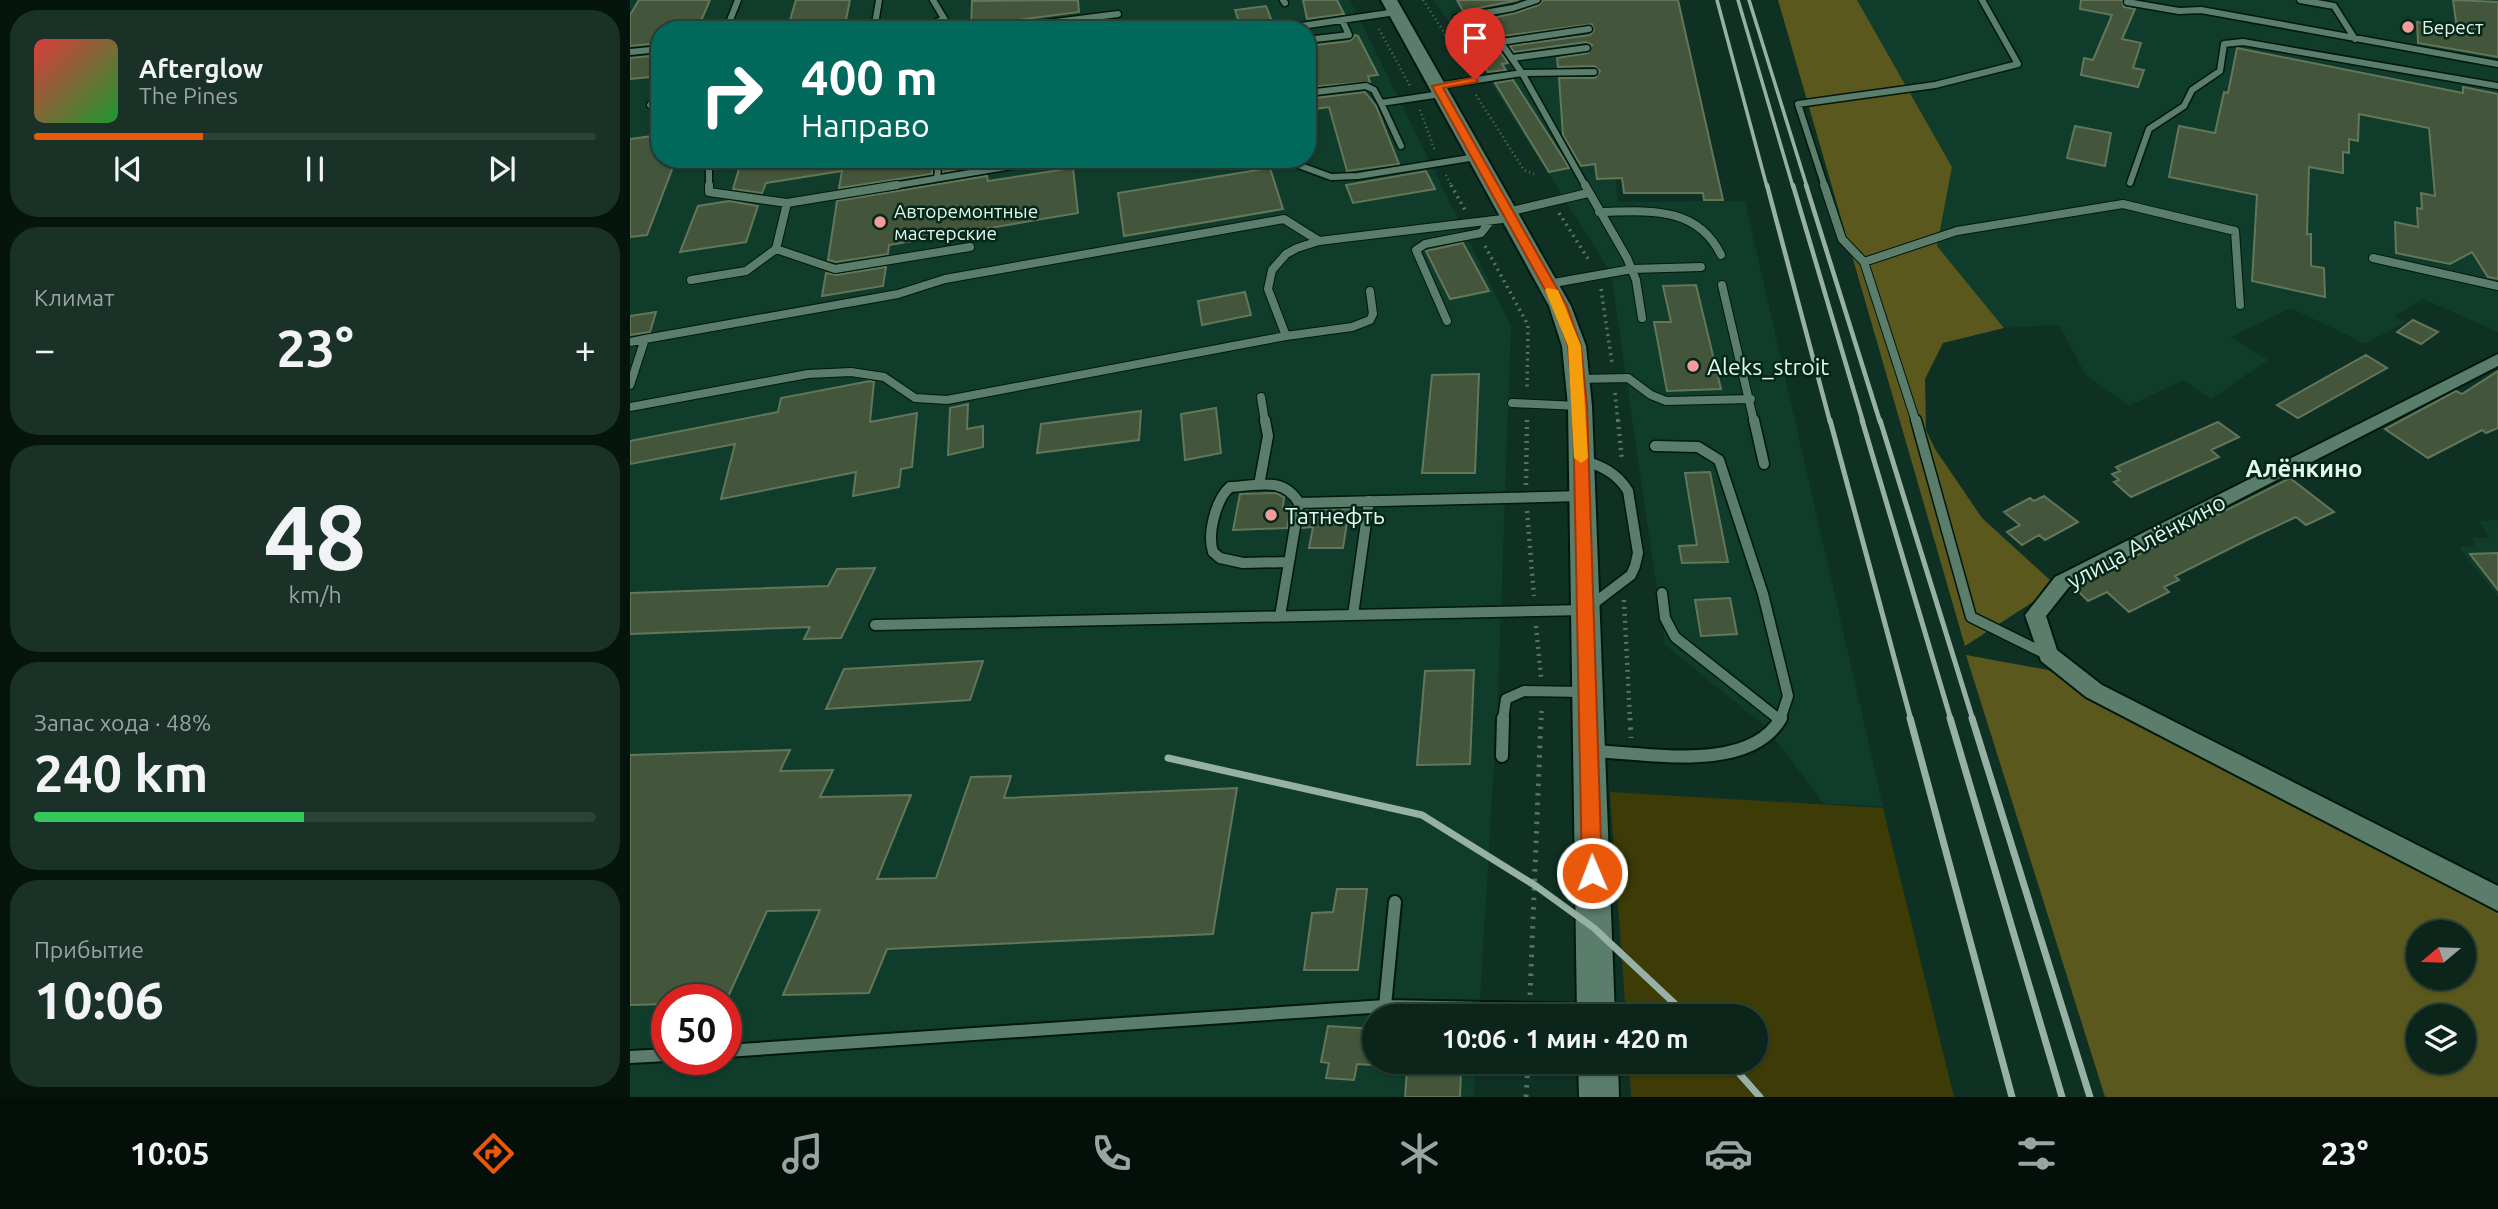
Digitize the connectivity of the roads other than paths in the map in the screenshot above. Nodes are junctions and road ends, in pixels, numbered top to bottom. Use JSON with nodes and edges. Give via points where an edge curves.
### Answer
{"nodes":[{"id":1,"x":738,"y":0,"type":"edge"},
{"id":2,"x":879,"y":0,"type":"edge"},
{"id":3,"x":933,"y":0,"type":"edge"},
{"id":4,"x":1537,"y":0,"type":"edge"},
{"id":5,"x":1982,"y":0,"type":"edge"},
{"id":6,"x":2300,"y":0,"type":"edge"},
{"id":7,"x":2127,"y":2,"type":"edge"},
{"id":8,"x":1392,"y":6,"type":"edge"},
{"id":9,"x":1118,"y":14,"type":"dead end"},
{"id":10,"x":1456,"y":18,"type":"dead end"},
{"id":11,"x":944,"y":19,"type":"joint"},
{"id":12,"x":1342,"y":20,"type":"junction"},
{"id":13,"x":730,"y":21,"type":"edge"},
{"id":14,"x":876,"y":21,"type":"edge"},
{"id":15,"x":939,"y":21,"type":"edge"},
{"id":16,"x":1063,"y":21,"type":"edge"},
{"id":17,"x":1316,"y":24,"type":"edge"},
{"id":18,"x":1588,"y":29,"type":"dead end"},
{"id":19,"x":1492,"y":30,"type":"dead end"},
{"id":20,"x":2355,"y":38,"type":"junction"},
{"id":21,"x":1316,"y":39,"type":"edge"},
{"id":22,"x":1501,"y":42,"type":"junction"},
{"id":23,"x":1587,"y":48,"type":"dead end"},
{"id":24,"x":651,"y":50,"type":"edge"},
{"id":25,"x":630,"y":52,"type":"edge"},
{"id":26,"x":1512,"y":58,"type":"junction"},
{"id":27,"x":2498,"y":64,"type":"edge"},
{"id":28,"x":1594,"y":72,"type":"dead end"},
{"id":29,"x":1522,"y":73,"type":"junction"},
{"id":30,"x":2498,"y":86,"type":"edge"},
{"id":31,"x":1439,"y":90,"type":"junction"},
{"id":32,"x":1316,"y":92,"type":"edge"},
{"id":33,"x":1381,"y":103,"type":"junction"},
{"id":34,"x":1401,"y":146,"type":"dead end"},
{"id":35,"x":1476,"y":157,"type":"junction"},
{"id":36,"x":709,"y":168,"type":"edge"},
{"id":37,"x":938,"y":168,"type":"edge"},
{"id":38,"x":998,"y":168,"type":"edge"},
{"id":39,"x":1306,"y":168,"type":"edge"},
{"id":40,"x":937,"y":178,"type":"junction"},
{"id":41,"x":2130,"y":183,"type":"dead end"},
{"id":42,"x":1588,"y":193,"type":"junction"},
{"id":43,"x":787,"y":203,"type":"junction"},
{"id":44,"x":1599,"y":212,"type":"junction"},
{"id":45,"x":1503,"y":218,"type":"junction"},
{"id":46,"x":1319,"y":241,"type":"junction"},
{"id":47,"x":970,"y":247,"type":"dead end"},
{"id":48,"x":776,"y":249,"type":"junction"},
{"id":49,"x":1721,"y":255,"type":"dead end"},
{"id":50,"x":2373,"y":258,"type":"dead end"},
{"id":51,"x":1864,"y":262,"type":"junction"},
{"id":52,"x":1701,"y":267,"type":"dead end"},
{"id":53,"x":1632,"y":269,"type":"junction"},
{"id":54,"x":691,"y":280,"type":"dead end"},
{"id":55,"x":1548,"y":284,"type":"junction"},
{"id":56,"x":1722,"y":285,"type":"dead end"},
{"id":57,"x":2498,"y":286,"type":"edge"},
{"id":58,"x":1370,"y":291,"type":"dead end"},
{"id":59,"x":2240,"y":305,"type":"dead end"},
{"id":60,"x":1642,"y":318,"type":"dead end"},
{"id":61,"x":1447,"y":321,"type":"dead end"},
{"id":62,"x":1286,"y":337,"type":"junction"},
{"id":63,"x":645,"y":339,"type":"junction"},
{"id":64,"x":630,"y":342,"type":"edge"},
{"id":65,"x":2498,"y":359,"type":"edge"},
{"id":66,"x":1578,"y":379,"type":"junction"},
{"id":67,"x":630,"y":384,"type":"edge"},
{"id":68,"x":1261,"y":397,"type":"dead end"},
{"id":69,"x":1751,"y":399,"type":"junction"},
{"id":70,"x":1512,"y":403,"type":"dead end"},
{"id":71,"x":1580,"y":406,"type":"junction"},
{"id":72,"x":630,"y":408,"type":"edge"},
{"id":73,"x":1655,"y":446,"type":"dead end"},
{"id":74,"x":1581,"y":460,"type":"junction"},
{"id":75,"x":1764,"y":464,"type":"dead end"},
{"id":76,"x":1259,"y":485,"type":"junction"},
{"id":77,"x":1582,"y":496,"type":"junction"},
{"id":78,"x":1369,"y":501,"type":"junction"},
{"id":79,"x":1299,"y":503,"type":"junction"},
{"id":80,"x":1289,"y":562,"type":"junction"},
{"id":81,"x":1662,"y":593,"type":"dead end"},
{"id":82,"x":1585,"y":610,"type":"junction"},
{"id":83,"x":1353,"y":615,"type":"junction"},
{"id":84,"x":1280,"y":617,"type":"junction"},
{"id":85,"x":875,"y":625,"type":"dead end"},
{"id":86,"x":2048,"y":655,"type":"junction"},
{"id":87,"x":1587,"y":692,"type":"junction"},
{"id":88,"x":1780,"y":720,"type":"junction"},
{"id":89,"x":1589,"y":751,"type":"junction"},
{"id":90,"x":1502,"y":756,"type":"dead end"},
{"id":91,"x":2498,"y":899,"type":"edge"},
{"id":92,"x":1395,"y":902,"type":"dead end"},
{"id":93,"x":1385,"y":1004,"type":"edge"},
{"id":94,"x":1596,"y":1004,"type":"edge"},
{"id":95,"x":1362,"y":1008,"type":"edge"},
{"id":96,"x":742,"y":1050,"type":"edge"},
{"id":97,"x":651,"y":1056,"type":"edge"},
{"id":98,"x":630,"y":1057,"type":"edge"},
{"id":99,"x":1598,"y":1074,"type":"edge"},
{"id":100,"x":1599,"y":1097,"type":"edge"}],
"edges":[{"from":1,"to":13,"type":"lane"},
{"from":2,"to":14,"type":"lane"},
{"from":3,"to":11,"type":"lane"},
{"from":4,"to":10,"type":"lane"},
{"from":5,"to":51,"type":"lane","via":[[2018,64],[1935,85],[1798,104],[1842,239]]},
{"from":6,"to":20,"type":"lane","via":[[2334,6]]},
{"from":7,"to":20,"type":"lane"},
{"from":8,"to":12,"type":"lane"},
{"from":8,"to":31,"type":"main road"},
{"from":9,"to":16,"type":"lane"},
{"from":11,"to":15,"type":"lane"},
{"from":12,"to":17,"type":"lane"},
{"from":12,"to":21,"type":"lane","via":[[1349,35]]},
{"from":18,"to":22,"type":"lane"},
{"from":19,"to":22,"type":"lane"},
{"from":20,"to":27,"type":"lane"},
{"from":22,"to":26,"type":"lane"},
{"from":23,"to":26,"type":"lane"},
{"from":24,"to":25,"type":"lane"},
{"from":26,"to":29,"type":"lane"},
{"from":28,"to":29,"type":"lane"},
{"from":29,"to":31,"type":"lane"},
{"from":29,"to":42,"type":"lane"},
{"from":30,"to":41,"type":"lane","via":[[2243,42],[2224,44],[2220,71],[2192,90],[2184,106],[2149,129]]},
{"from":31,"to":33,"type":"lane"},
{"from":31,"to":35,"type":"main road"},
{"from":32,"to":33,"type":"lane","via":[[1366,86]]},
{"from":33,"to":34,"type":"lane"},
{"from":35,"to":39,"type":"lane","via":[[1358,176],[1331,177]]},
{"from":35,"to":45,"type":"main road"},
{"from":36,"to":43,"type":"lane","via":[[709,192]]},
{"from":37,"to":40,"type":"lane"},
{"from":38,"to":40,"type":"lane"},
{"from":40,"to":43,"type":"lane"},
{"from":42,"to":44,"type":"lane"},
{"from":42,"to":45,"type":"lane","via":[[1551,200]]},
{"from":43,"to":48,"type":"lane"},
{"from":44,"to":49,"type":"lane","via":[[1679,216],[1710,234]]},
{"from":44,"to":53,"type":"lane"},
{"from":45,"to":46,"type":"lane"},
{"from":45,"to":55,"type":"main road"},
{"from":45,"to":61,"type":"lane","via":[[1481,233],[1425,244],[1416,250]]},
{"from":46,"to":62,"type":"lane","via":[[1286,254],[1272,270],[1268,289]]},
{"from":46,"to":63,"type":"lane","via":[[1284,219],[944,279],[898,294]]},
{"from":47,"to":48,"type":"lane","via":[[835,269]]},
{"from":48,"to":54,"type":"lane","via":[[746,271]]},
{"from":50,"to":57,"type":"lane"},
{"from":51,"to":59,"type":"lane","via":[[1957,232],[2123,204],[2235,231]]},
{"from":51,"to":86,"type":"lane","via":[[1907,388],[1972,617]]},
{"from":52,"to":53,"type":"lane"},
{"from":53,"to":55,"type":"lane"},
{"from":53,"to":60,"type":"lane"},
{"from":55,"to":66,"type":"main road","via":[[1570,332]]},
{"from":56,"to":69,"type":"lane"},
{"from":58,"to":62,"type":"lane","via":[[1373,314],[1363,324]]},
{"from":62,"to":72,"type":"lane","via":[[947,400],[915,398],[884,377],[851,372],[808,374]]},
{"from":63,"to":64,"type":"lane"},
{"from":63,"to":67,"type":"lane"},
{"from":65,"to":86,"type":"street","name":"улица Алёнкино","via":[[2062,582],[2035,615]]},
{"from":66,"to":69,"type":"lane","via":[[1635,380],[1666,401]]},
{"from":66,"to":71,"type":"main road"},
{"from":68,"to":76,"type":"lane","via":[[1268,436]]},
{"from":69,"to":75,"type":"lane"},
{"from":70,"to":71,"type":"lane"},
{"from":71,"to":74,"type":"main road"},
{"from":73,"to":88,"type":"lane","via":[[1695,446],[1714,453],[1719,460],[1763,594],[1788,696]]},
{"from":74,"to":77,"type":"main road"},
{"from":74,"to":82,"type":"lane","via":[[1605,467],[1624,482],[1638,553],[1632,575]]},
{"from":76,"to":79,"type":"lane","via":[[1287,487]]},
{"from":76,"to":80,"type":"lane","via":[[1225,491],[1210,543],[1223,560],[1234,563]]},
{"from":77,"to":78,"type":"lane"},
{"from":77,"to":82,"type":"main road"},
{"from":78,"to":79,"type":"lane"},
{"from":78,"to":83,"type":"lane"},
{"from":79,"to":80,"type":"lane"},
{"from":80,"to":84,"type":"lane"},
{"from":81,"to":88,"type":"lane","via":[[1665,618],[1675,636]]},
{"from":82,"to":83,"type":"lane"},
{"from":82,"to":87,"type":"main road"},
{"from":83,"to":84,"type":"lane"},
{"from":84,"to":85,"type":"lane"},
{"from":86,"to":91,"type":"street","via":[[2094,691]]},
{"from":87,"to":89,"type":"main road"},
{"from":87,"to":90,"type":"lane","via":[[1524,691],[1506,699]]},
{"from":88,"to":89,"type":"lane","via":[[1770,735],[1722,756]]},
{"from":89,"to":94,"type":"main road"},
{"from":92,"to":93,"type":"lane"},
{"from":95,"to":96,"type":"lane"},
{"from":97,"to":98,"type":"lane"},
{"from":99,"to":100,"type":"main road"}]}
